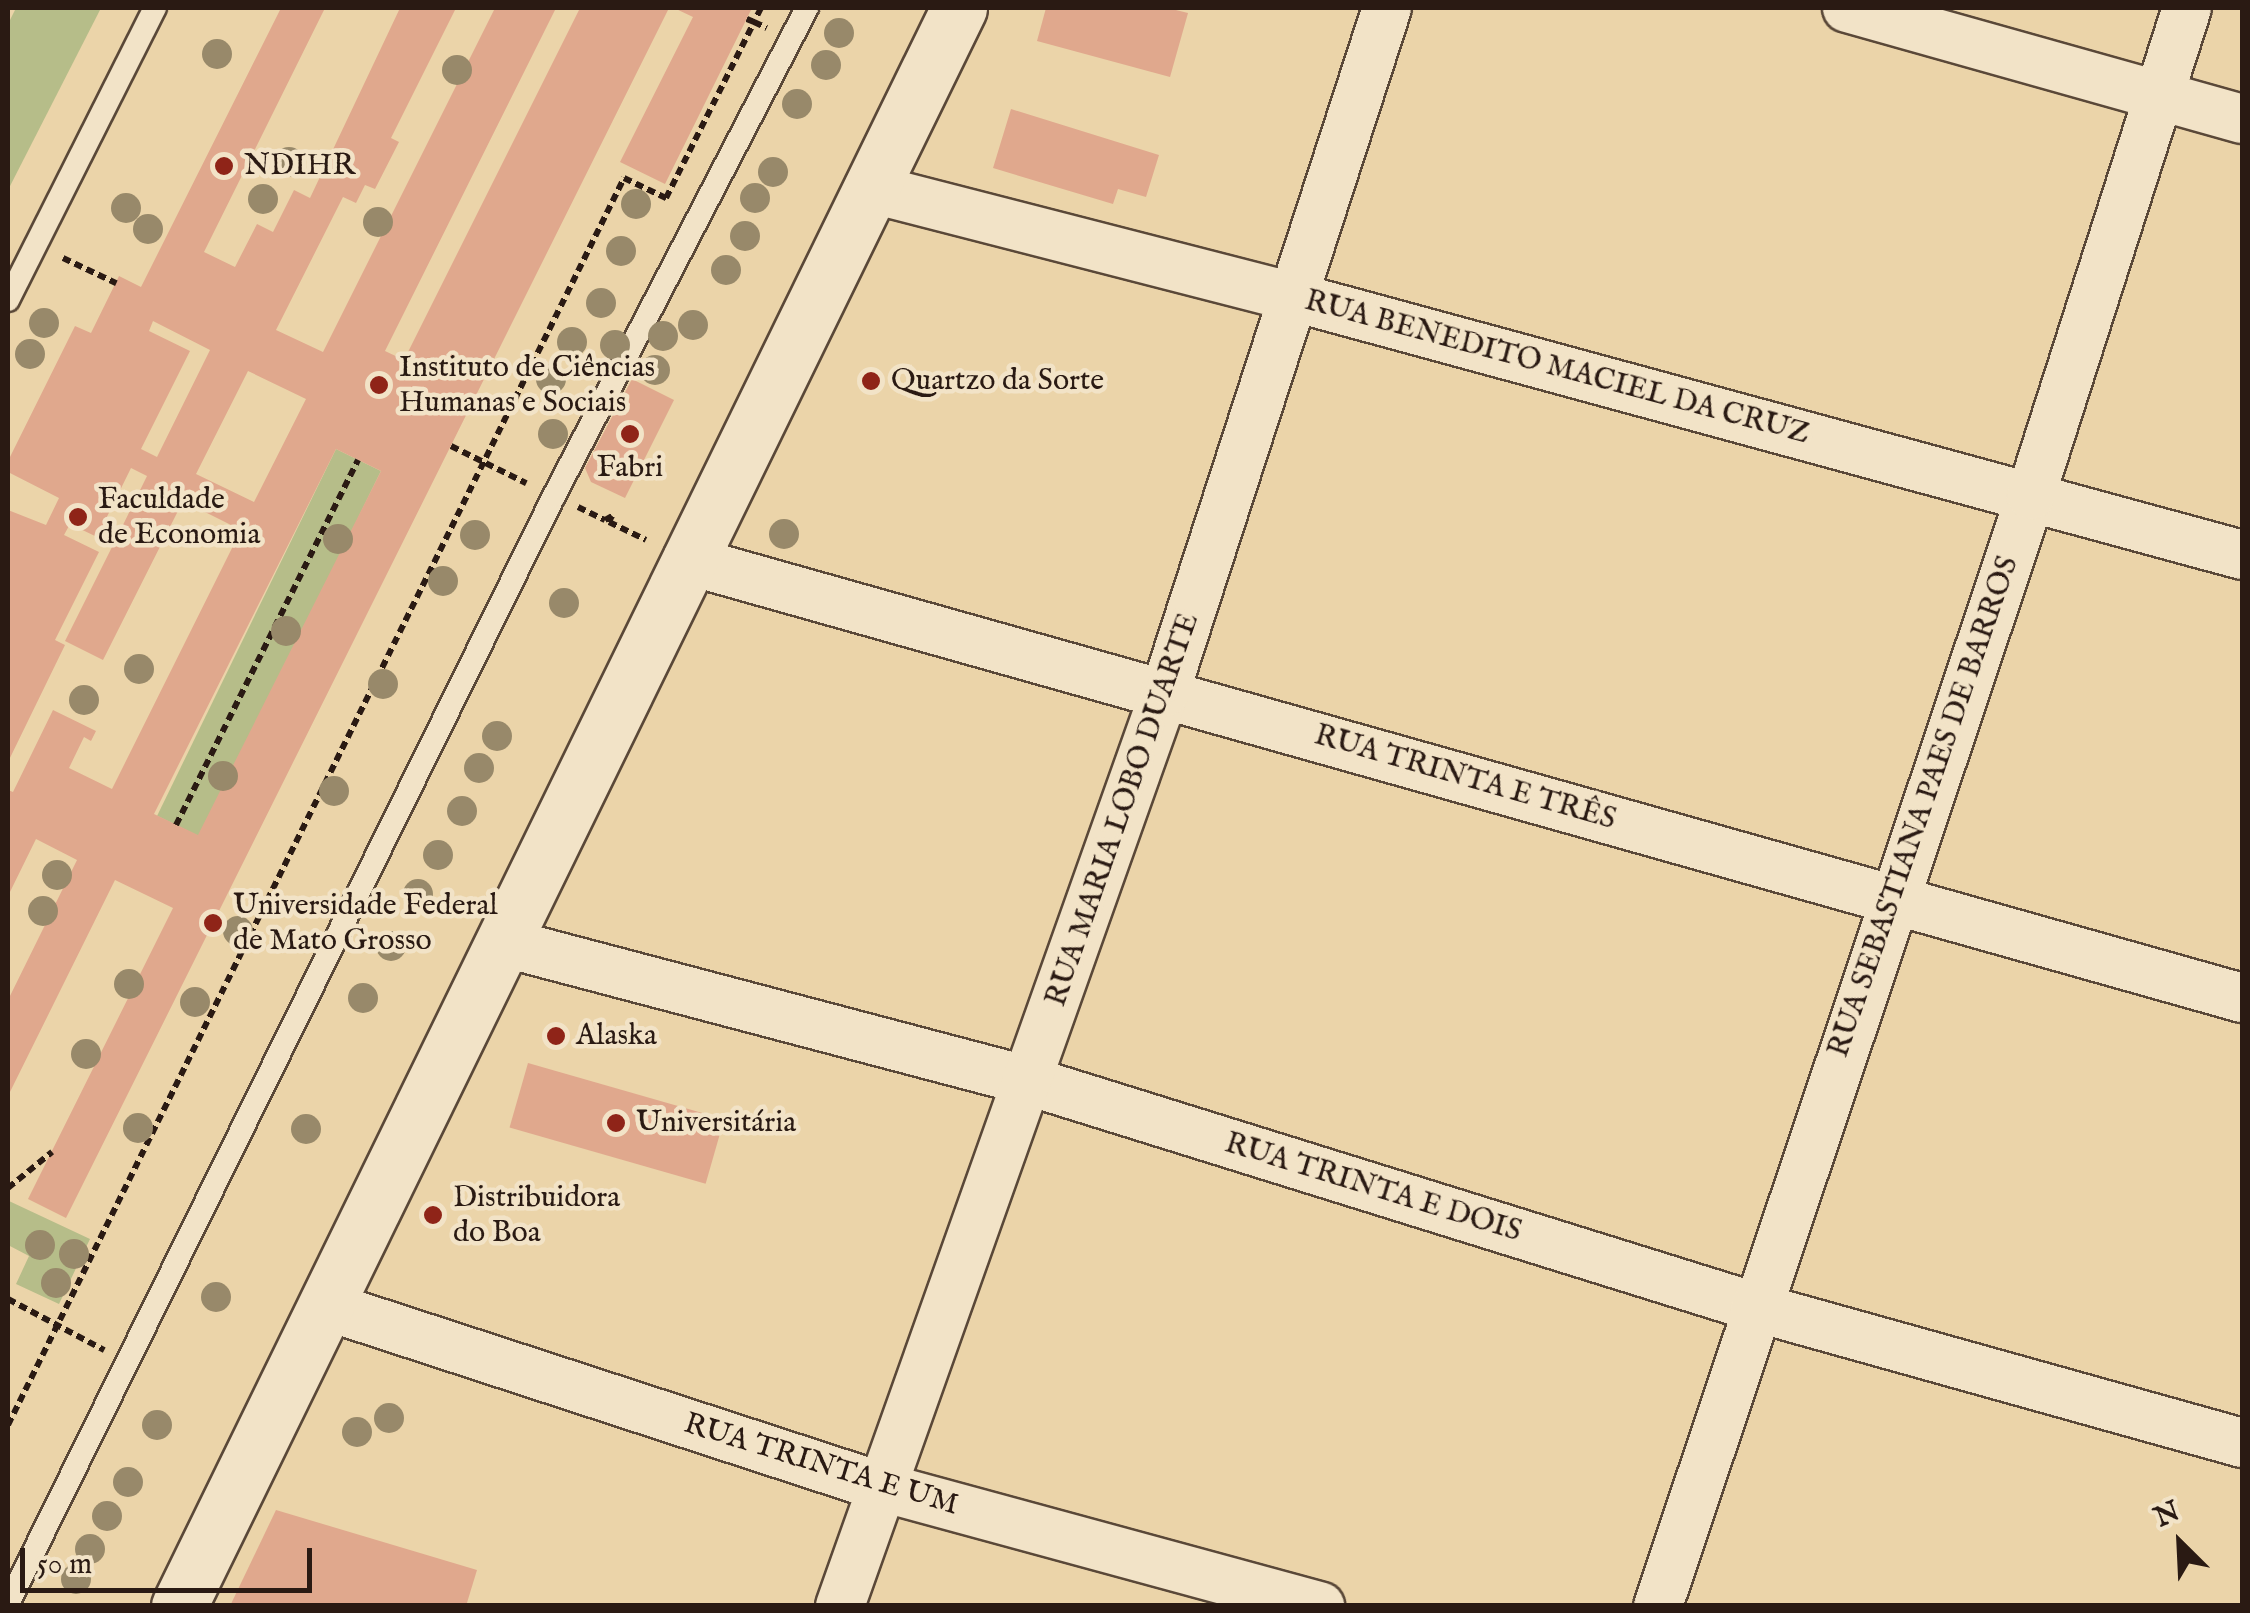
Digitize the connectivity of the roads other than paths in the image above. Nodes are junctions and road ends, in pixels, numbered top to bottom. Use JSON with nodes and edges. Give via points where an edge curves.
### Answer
{"nodes":[{"id":1,"x":154,"y":8,"type":"edge"},
{"id":2,"x":807,"y":8,"type":"edge"},
{"id":3,"x":959,"y":8,"type":"edge"},
{"id":4,"x":1387,"y":8,"type":"edge"},
{"id":5,"x":1847,"y":8,"type":"edge"},
{"id":6,"x":2187,"y":8,"type":"edge"},
{"id":7,"x":2158,"y":96,"type":"junction"},
{"id":8,"x":2242,"y":119,"type":"edge"},
{"id":9,"x":870,"y":188,"type":"junction"},
{"id":10,"x":1294,"y":297,"type":"junction"},
{"id":11,"x":8,"y":300,"type":"edge"},
{"id":12,"x":2031,"y":494,"type":"junction"},
{"id":13,"x":2242,"y":555,"type":"edge"},
{"id":14,"x":688,"y":560,"type":"junction"},
{"id":15,"x":1165,"y":692,"type":"junction"},
{"id":16,"x":1892,"y":899,"type":"junction"},
{"id":17,"x":502,"y":942,"type":"junction"},
{"id":18,"x":2242,"y":998,"type":"edge"},
{"id":19,"x":1029,"y":1081,"type":"junction"},
{"id":20,"x":327,"y":1306,"type":"junction"},
{"id":21,"x":1755,"y":1307,"type":"junction"},
{"id":22,"x":2242,"y":1443,"type":"edge"},
{"id":23,"x":886,"y":1488,"type":"junction"},
{"id":24,"x":8,"y":1604,"type":"edge"},
{"id":25,"x":179,"y":1606,"type":"edge"},
{"id":26,"x":840,"y":1606,"type":"edge"},
{"id":27,"x":1320,"y":1606,"type":"edge"},
{"id":28,"x":1658,"y":1606,"type":"edge"}],
"edges":[{"from":1,"to":11,"type":"lane"},
{"from":2,"to":24,"type":"lane","via":[[554,496]]},
{"from":3,"to":9,"type":"street"},
{"from":4,"to":10,"type":"street","name":"RUA MARIA LOBO DUARTE"},
{"from":5,"to":7,"type":"street"},
{"from":6,"to":7,"type":"street","name":"RUA SEBASTIANA PAES DE BARROS"},
{"from":7,"to":8,"type":"street"},
{"from":7,"to":12,"type":"street","name":"RUA SEBASTIANA PAES DE BARROS"},
{"from":9,"to":10,"type":"street","name":"RUA BENEDITO MACIEL DA CRUZ"},
{"from":9,"to":14,"type":"street"},
{"from":10,"to":12,"type":"street","name":"RUA BENEDITO MACIEL DA CRUZ"},
{"from":10,"to":15,"type":"street","name":"RUA MARIA LOBO DUARTE"},
{"from":12,"to":13,"type":"street","name":"RUA BENEDITO MACIEL DA CRUZ"},
{"from":12,"to":16,"type":"street","name":"RUA SEBASTIANA PAES DE BARROS"},
{"from":14,"to":15,"type":"street","name":"RUA TRINTA E TRÊS"},
{"from":14,"to":17,"type":"street"},
{"from":15,"to":16,"type":"street","name":"RUA TRINTA E TRÊS"},
{"from":15,"to":19,"type":"street","name":"RUA MARIA LOBO DUARTE"},
{"from":16,"to":18,"type":"street","name":"RUA TRINTA E TRÊS"},
{"from":16,"to":21,"type":"street","name":"RUA SEBASTIANA PAES DE BARROS"},
{"from":17,"to":19,"type":"street","name":"RUA TRINTA E DOIS"},
{"from":17,"to":20,"type":"street"},
{"from":19,"to":21,"type":"street","name":"RUA TRINTA E DOIS"},
{"from":19,"to":23,"type":"street","name":"RUA MARIA LOBO DUARTE"},
{"from":20,"to":23,"type":"street","name":"RUA TRINTA E UM"},
{"from":20,"to":25,"type":"street"},
{"from":21,"to":22,"type":"street","name":"RUA TRINTA E DOIS"},
{"from":21,"to":28,"type":"street","name":"RUA SEBASTIANA PAES DE BARROS"},
{"from":23,"to":26,"type":"street","name":"RUA MARIA LOBO DUARTE"},
{"from":23,"to":27,"type":"street","name":"RUA TRINTA E UM"}]}
